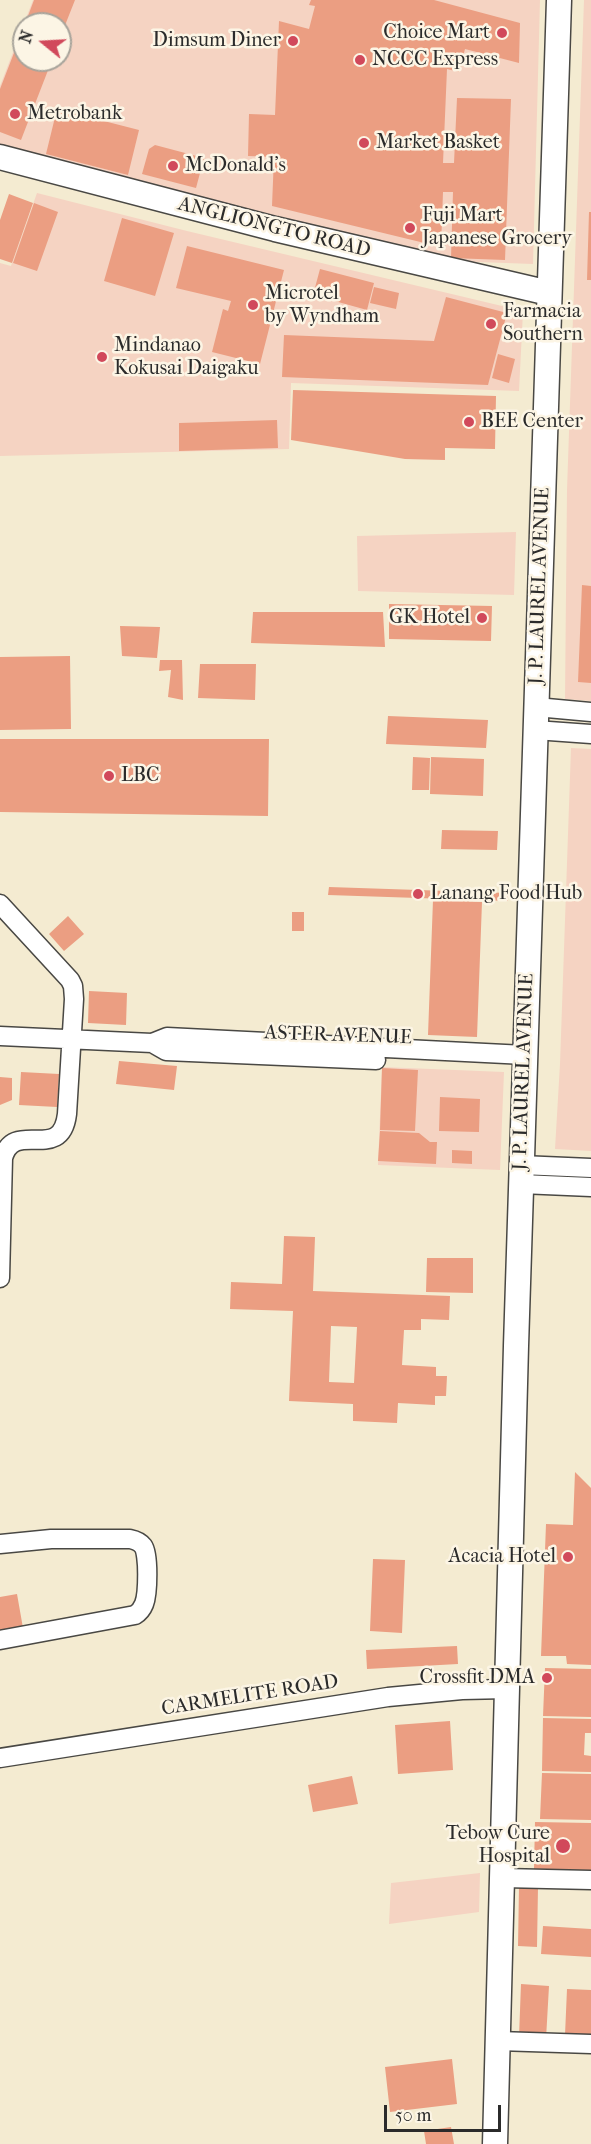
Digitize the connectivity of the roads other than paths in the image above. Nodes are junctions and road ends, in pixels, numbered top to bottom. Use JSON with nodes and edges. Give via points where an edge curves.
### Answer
{"nodes":[{"id":1,"x":559,"y":0,"type":"edge"},
{"id":2,"x":0,"y":158,"type":"edge"},
{"id":3,"x":549,"y":293,"type":"junction"},
{"id":4,"x":591,"y":712,"type":"edge"},
{"id":5,"x":536,"y":718,"type":"junction"},
{"id":6,"x":591,"y":734,"type":"edge"},
{"id":7,"x":0,"y":904,"type":"edge"},
{"id":8,"x":0,"y":1036,"type":"edge"},
{"id":9,"x":72,"y":1038,"type":"junction"},
{"id":10,"x":524,"y":1060,"type":"junction"},
{"id":11,"x":591,"y":1167,"type":"edge"},
{"id":12,"x":521,"y":1174,"type":"junction"},
{"id":13,"x":591,"y":1187,"type":"edge"},
{"id":14,"x":0,"y":1278,"type":"edge"},
{"id":15,"x":0,"y":1544,"type":"edge"},
{"id":16,"x":0,"y":1640,"type":"edge"},
{"id":17,"x":507,"y":1689,"type":"junction"},
{"id":18,"x":0,"y":1758,"type":"edge"},
{"id":19,"x":503,"y":1878,"type":"junction"},
{"id":20,"x":591,"y":1880,"type":"edge"},
{"id":21,"x":498,"y":2041,"type":"junction"},
{"id":22,"x":591,"y":2044,"type":"edge"},
{"id":23,"x":495,"y":2144,"type":"edge"}],
"edges":[{"from":1,"to":3,"type":"main road","name":"J. P. LAUREL AVENUE"},
{"from":2,"to":3,"type":"main road","name":"ANGLIONGTO ROAD","via":[[275,229]]},
{"from":3,"to":5,"type":"main road","name":"J. P. LAUREL AVENUE"},
{"from":4,"to":5,"type":"street"},
{"from":5,"to":6,"type":"street"},
{"from":5,"to":10,"type":"main road","name":"J. P. LAUREL AVENUE"},
{"from":7,"to":9,"type":"street","via":[[74,987]]},
{"from":8,"to":9,"type":"street","name":"ASTER AVENUE"},
{"from":9,"to":10,"type":"street","name":"ASTER AVENUE","via":[[152,1043],[167,1037],[193,1046]]},
{"from":9,"to":14,"type":"street","via":[[64,1130],[54,1138],[14,1142],[4,1153]]},
{"from":10,"to":12,"type":"main road","name":"J. P. LAUREL AVENUE"},
{"from":11,"to":12,"type":"street"},
{"from":12,"to":13,"type":"street"},
{"from":12,"to":17,"type":"main road","name":"J. P. LAUREL AVENUE"},
{"from":15,"to":16,"type":"street","via":[[51,1539],[136,1540],[145,1548],[146,1555],[145,1600],[140,1612],[128,1618]]},
{"from":17,"to":18,"type":"street","name":"CARMELITE ROAD","via":[[388,1697]]},
{"from":17,"to":19,"type":"main road","name":"J. P. LAUREL AVENUE"},
{"from":19,"to":20,"type":"street"},
{"from":19,"to":21,"type":"main road","name":"J. P. LAUREL AVENUE"},
{"from":21,"to":22,"type":"street"},
{"from":21,"to":23,"type":"main road","name":"J. P. LAUREL AVENUE"}]}
